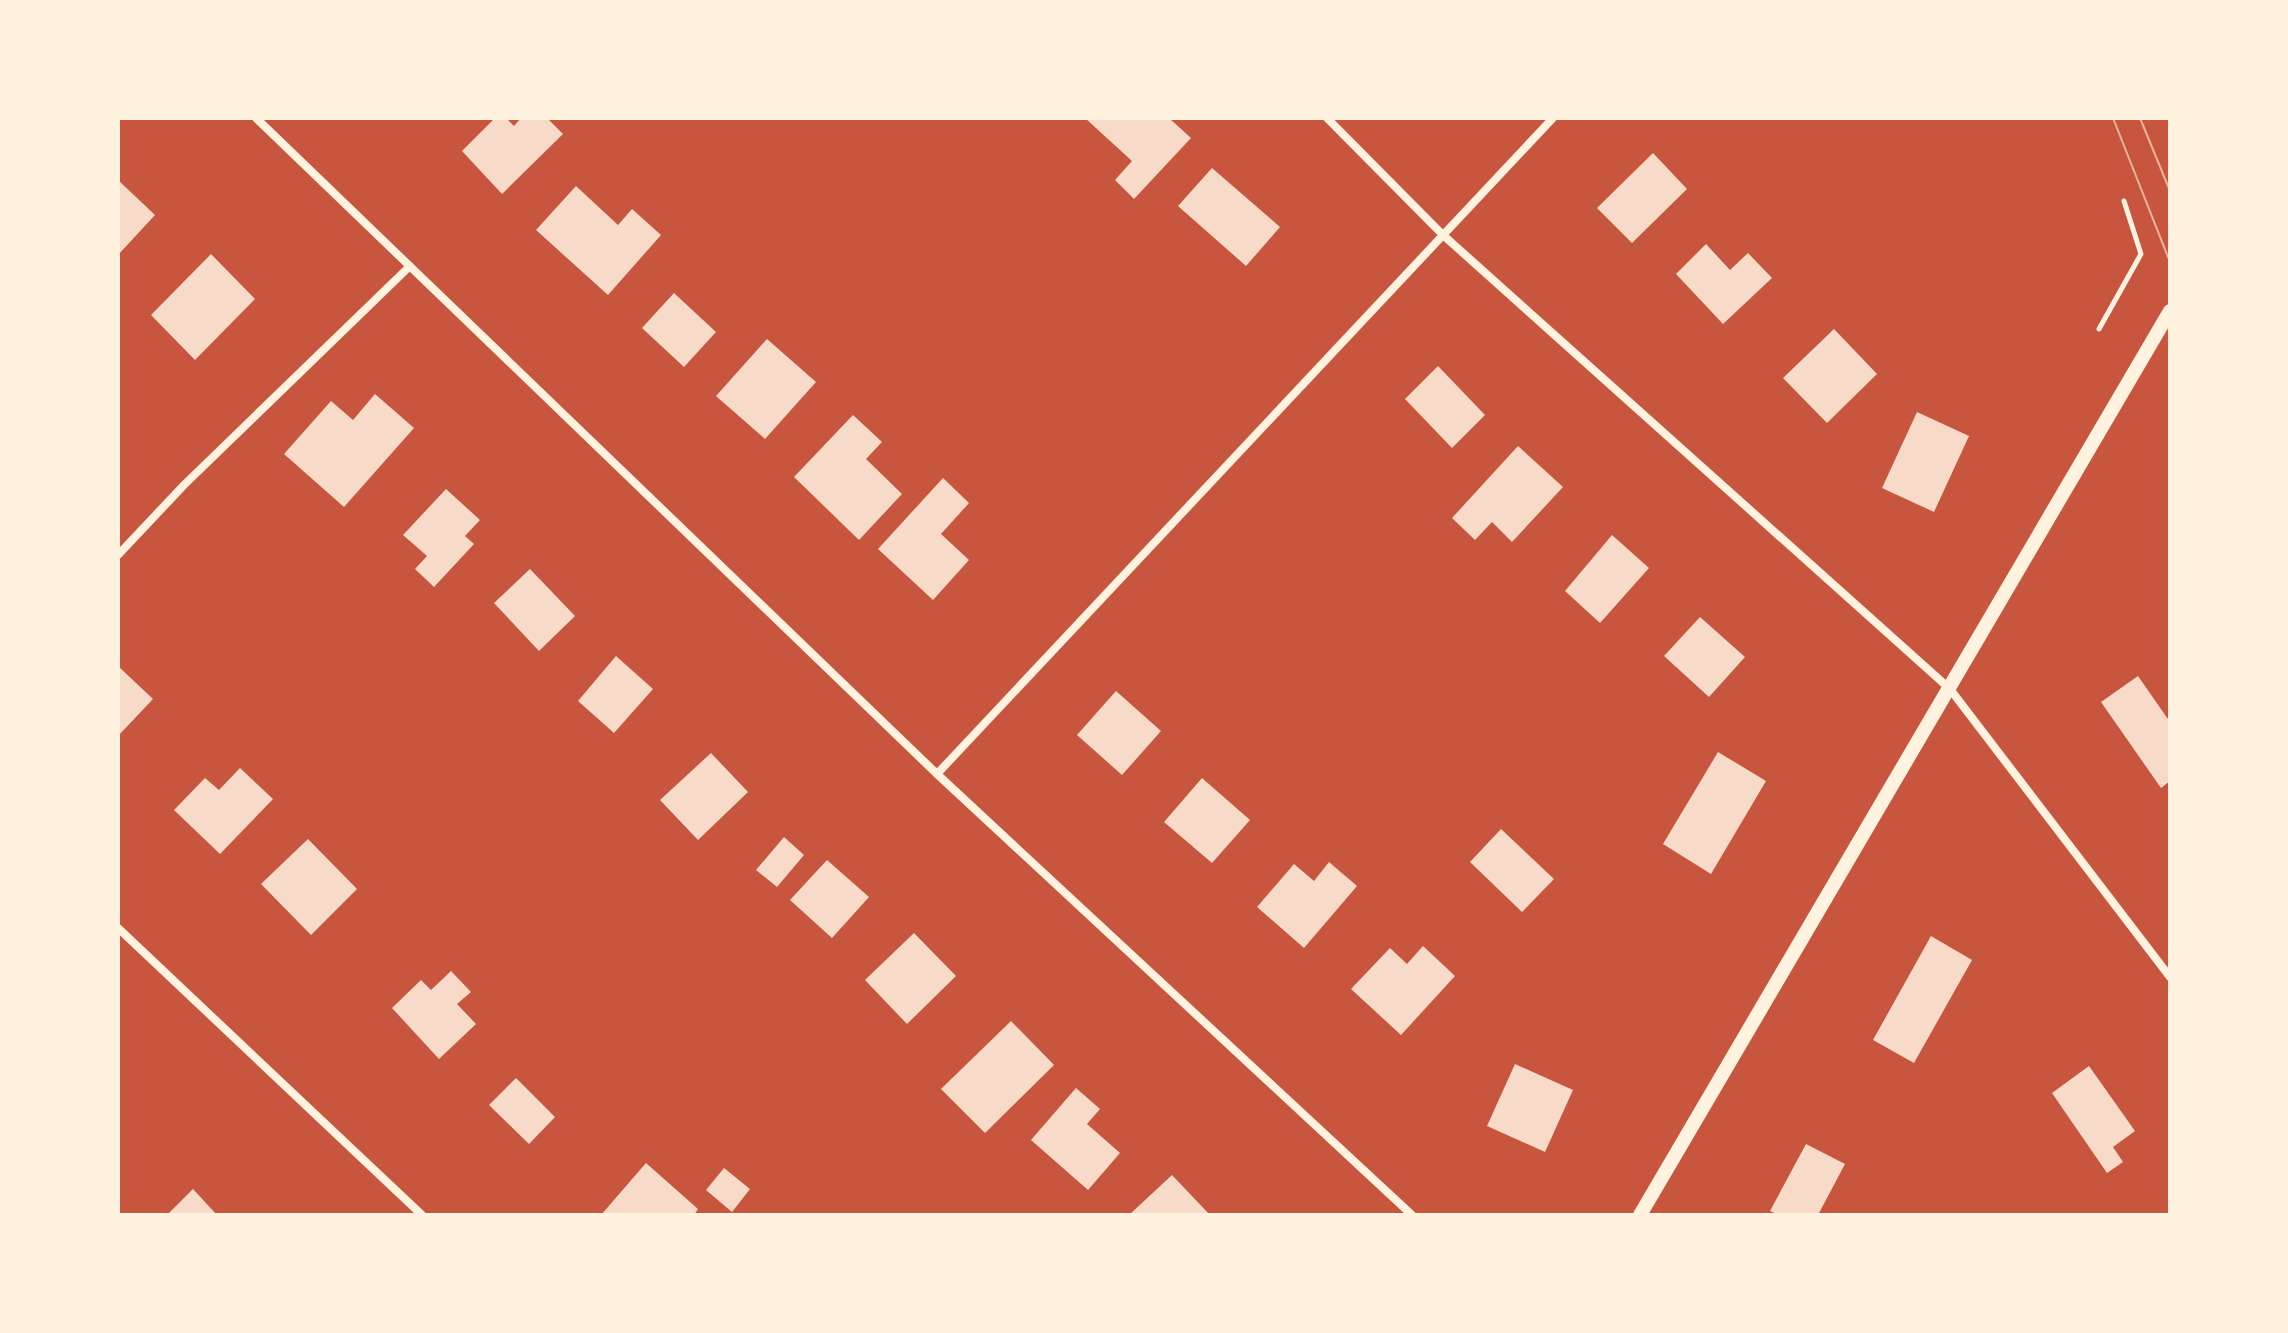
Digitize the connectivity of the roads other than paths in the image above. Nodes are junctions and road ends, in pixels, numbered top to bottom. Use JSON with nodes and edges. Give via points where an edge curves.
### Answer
{"nodes":[{"id":1,"x":256,"y":118,"type":"edge"},
{"id":2,"x":1327,"y":118,"type":"edge"},
{"id":3,"x":1553,"y":118,"type":"edge"},
{"id":4,"x":1443,"y":235,"type":"junction"},
{"id":5,"x":410,"y":266,"type":"junction"},
{"id":6,"x":2170,"y":311,"type":"edge"},
{"id":7,"x":118,"y":555,"type":"edge"},
{"id":8,"x":1950,"y":689,"type":"junction"},
{"id":9,"x":937,"y":774,"type":"junction"},
{"id":10,"x":118,"y":928,"type":"edge"},
{"id":11,"x":2170,"y":977,"type":"edge"},
{"id":12,"x":422,"y":1215,"type":"edge"},
{"id":13,"x":1412,"y":1215,"type":"edge"},
{"id":14,"x":1640,"y":1215,"type":"edge"}],
"edges":[{"from":1,"to":5,"type":"street"},
{"from":2,"to":4,"type":"street"},
{"from":3,"to":4,"type":"street"},
{"from":4,"to":8,"type":"street"},
{"from":4,"to":9,"type":"street"},
{"from":5,"to":7,"type":"street"},
{"from":5,"to":9,"type":"street"},
{"from":6,"to":8,"type":"street"},
{"from":8,"to":11,"type":"street"},
{"from":8,"to":14,"type":"street"},
{"from":9,"to":13,"type":"street"},
{"from":10,"to":12,"type":"street"}]}
